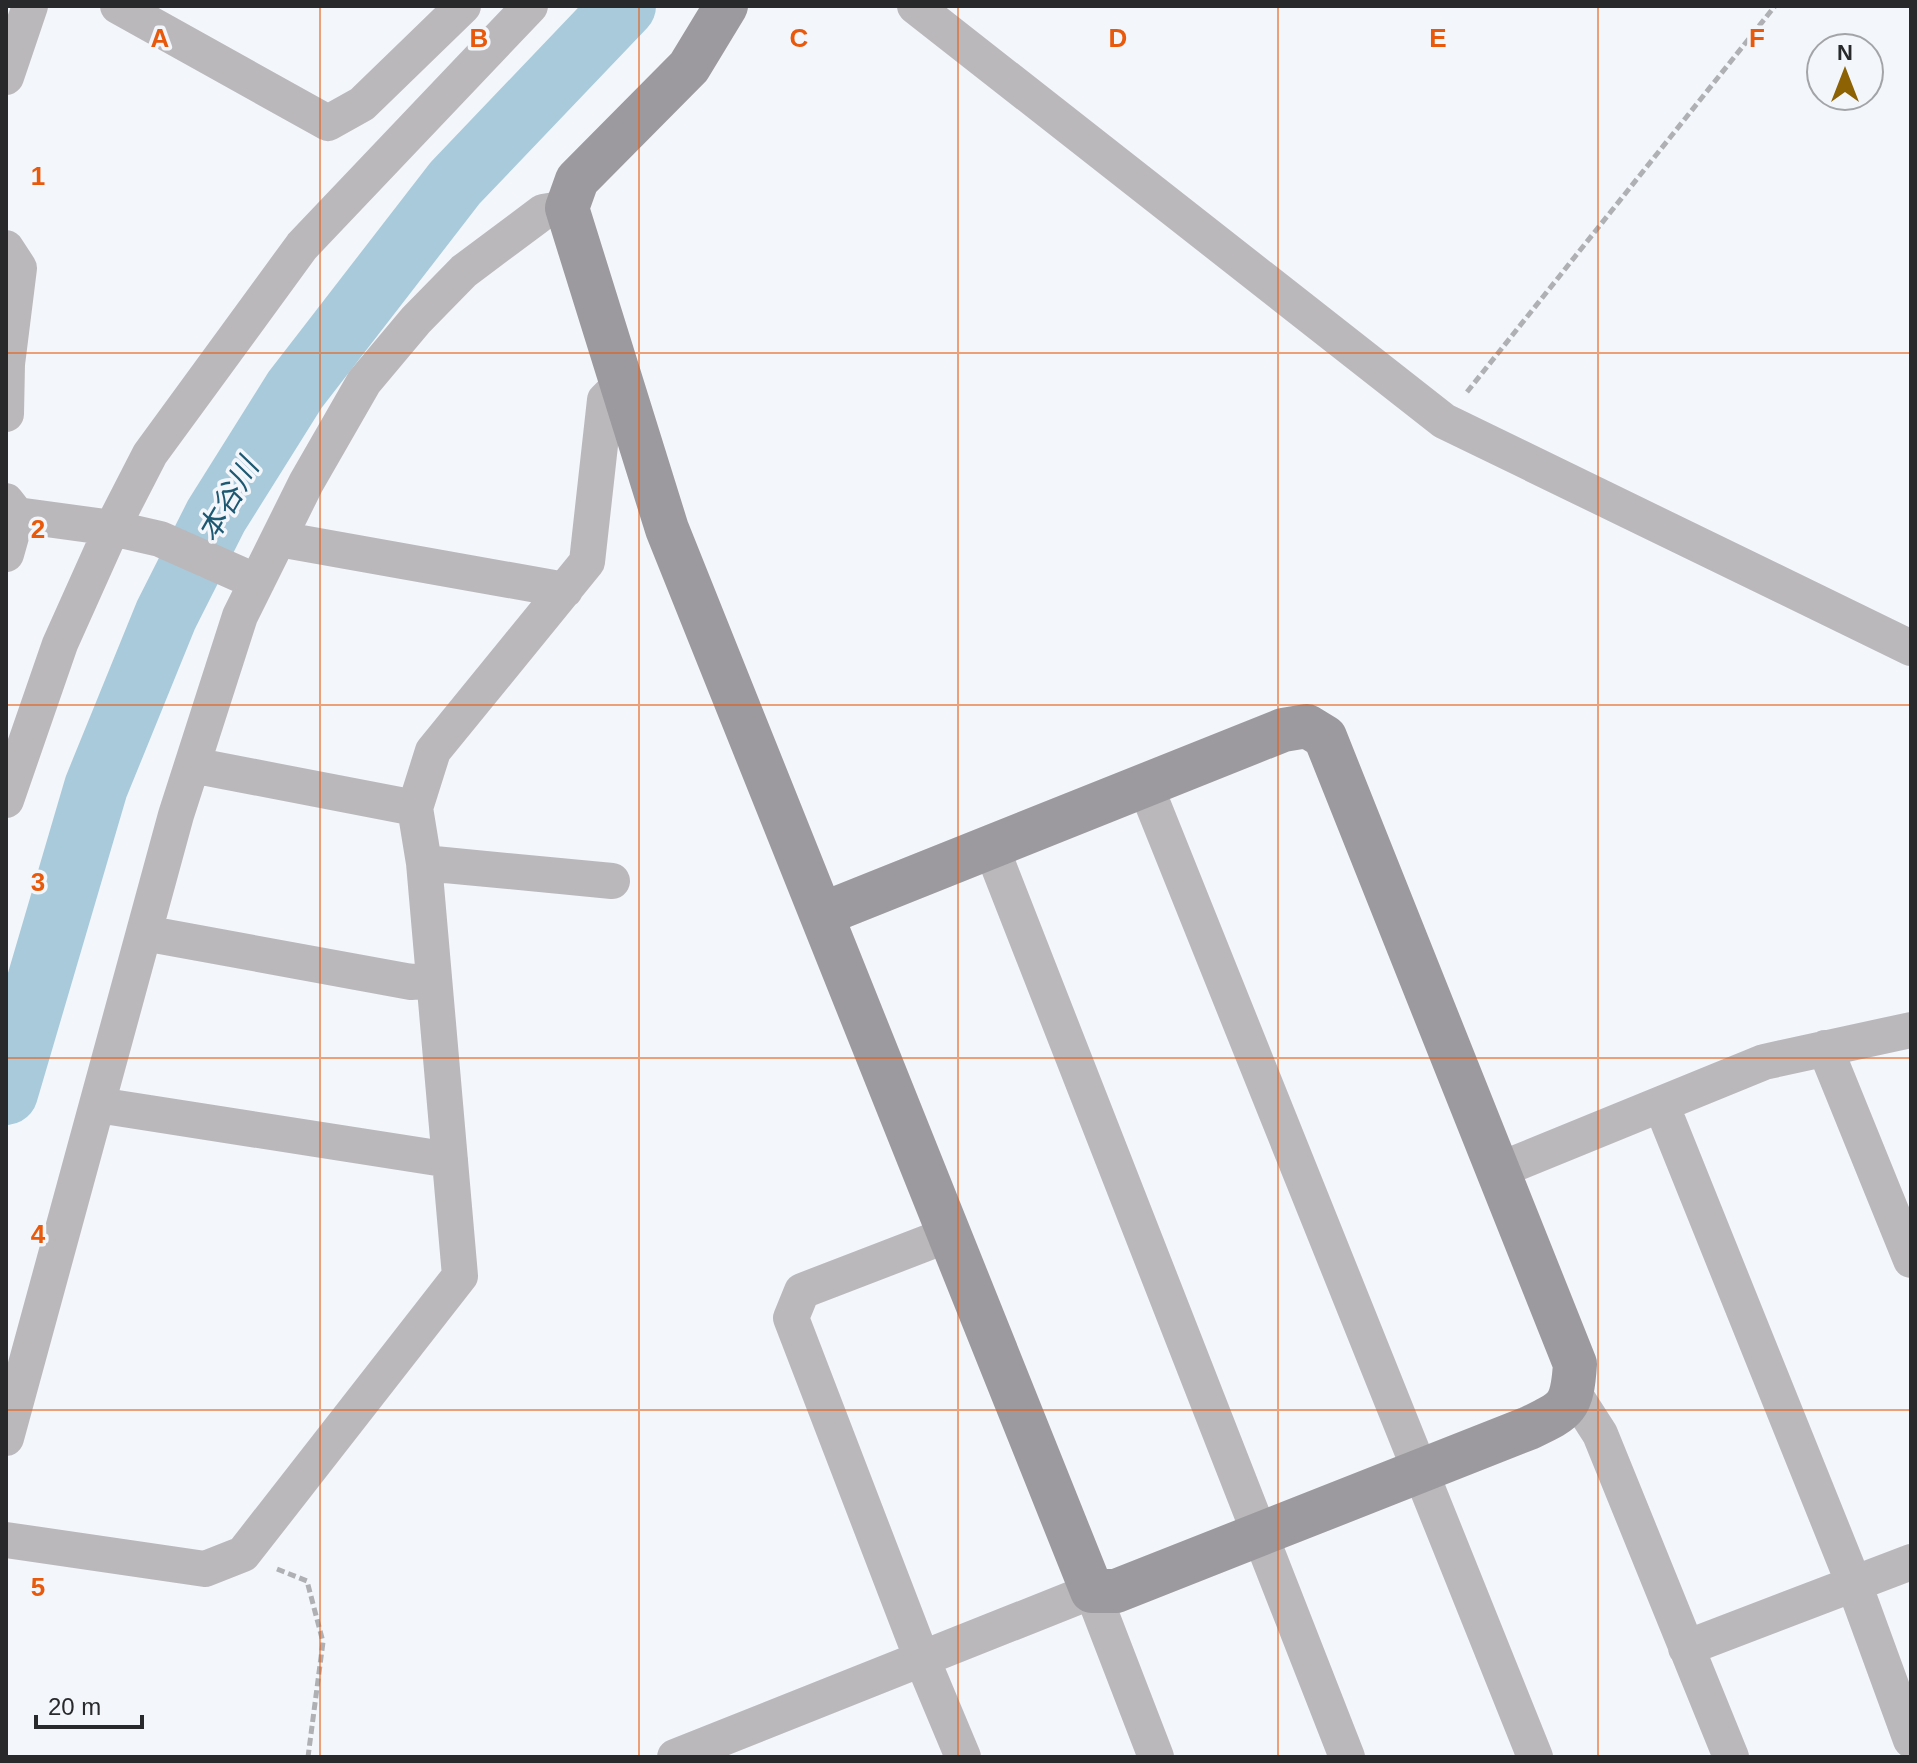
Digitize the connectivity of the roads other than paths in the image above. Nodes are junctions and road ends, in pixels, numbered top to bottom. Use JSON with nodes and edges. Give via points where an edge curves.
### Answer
{"nodes":[{"id":1,"x":30,"y":6,"type":"edge"},
{"id":2,"x":118,"y":6,"type":"edge"},
{"id":3,"x":463,"y":6,"type":"edge"},
{"id":4,"x":530,"y":6,"type":"edge"},
{"id":5,"x":726,"y":6,"type":"edge"},
{"id":6,"x":915,"y":6,"type":"edge"},
{"id":7,"x":6,"y":77,"type":"edge"},
{"id":8,"x":567,"y":208,"type":"junction"},
{"id":9,"x":6,"y":248,"type":"edge"},
{"id":10,"x":621,"y":384,"type":"junction"},
{"id":11,"x":6,"y":414,"type":"edge"},
{"id":12,"x":12,"y":508,"type":"edge"},
{"id":13,"x":112,"y":528,"type":"junction"},
{"id":14,"x":279,"y":539,"type":"junction"},
{"id":15,"x":6,"y":554,"type":"edge"},
{"id":16,"x":244,"y":576,"type":"junction"},
{"id":17,"x":565,"y":590,"type":"junction"},
{"id":18,"x":1911,"y":648,"type":"edge"},
{"id":19,"x":192,"y":765,"type":"junction"},
{"id":20,"x":1145,"y":785,"type":"junction"},
{"id":21,"x":6,"y":800,"type":"edge"},
{"id":22,"x":415,"y":808,"type":"junction"},
{"id":23,"x":991,"y":847,"type":"junction"},
{"id":24,"x":424,"y":863,"type":"junction"},
{"id":25,"x":612,"y":881,"type":"dead end"},
{"id":26,"x":823,"y":914,"type":"junction"},
{"id":27,"x":144,"y":933,"type":"junction"},
{"id":28,"x":434,"y":980,"type":"junction"},
{"id":29,"x":1911,"y":1030,"type":"edge"},
{"id":30,"x":1825,"y":1048,"type":"junction"},
{"id":31,"x":1661,"y":1104,"type":"junction"},
{"id":32,"x":98,"y":1105,"type":"junction"},
{"id":33,"x":450,"y":1160,"type":"junction"},
{"id":34,"x":1497,"y":1171,"type":"junction"},
{"id":35,"x":950,"y":1234,"type":"junction"},
{"id":36,"x":1911,"y":1260,"type":"edge"},
{"id":37,"x":1573,"y":1392,"type":"junction"},
{"id":38,"x":6,"y":1438,"type":"edge"},
{"id":39,"x":1420,"y":1470,"type":"junction"},
{"id":40,"x":1260,"y":1534,"type":"junction"},
{"id":41,"x":6,"y":1540,"type":"edge"},
{"id":42,"x":1911,"y":1562,"type":"edge"},
{"id":43,"x":1854,"y":1584,"type":"junction"},
{"id":44,"x":1092,"y":1591,"type":"junction"},
{"id":45,"x":1686,"y":1648,"type":"junction"},
{"id":46,"x":922,"y":1659,"type":"junction"},
{"id":47,"x":1911,"y":1740,"type":"edge"},
{"id":48,"x":751,"y":1743,"type":"edge"},
{"id":49,"x":675,"y":1757,"type":"edge"},
{"id":50,"x":963,"y":1757,"type":"edge"},
{"id":51,"x":1156,"y":1757,"type":"edge"},
{"id":52,"x":1347,"y":1757,"type":"edge"},
{"id":53,"x":1535,"y":1757,"type":"edge"},
{"id":54,"x":1731,"y":1757,"type":"edge"}],
"edges":[{"from":1,"to":7,"type":"street"},
{"from":2,"to":3,"type":"street","via":[[328,123],[362,104]]},
{"from":4,"to":13,"type":"street","via":[[302,246],[150,454]]},
{"from":5,"to":8,"type":"street","via":[[689,67],[577,180]]},
{"from":6,"to":18,"type":"street","via":[[1444,421]]},
{"from":8,"to":10,"type":"street"},
{"from":8,"to":14,"type":"street","via":[[543,212],[464,271],[416,320],[364,382]]},
{"from":9,"to":11,"type":"street","via":[[19,268]]},
{"from":10,"to":17,"type":"street","via":[[605,400],[587,562]]},
{"from":10,"to":26,"type":"street","via":[[667,529]]},
{"from":12,"to":13,"type":"street"},
{"from":12,"to":15,"type":"street"},
{"from":13,"to":16,"type":"street","via":[[160,539]]},
{"from":13,"to":21,"type":"street","via":[[60,644]]},
{"from":14,"to":16,"type":"street"},
{"from":14,"to":17,"type":"street"},
{"from":16,"to":19,"type":"street","via":[[240,616]]},
{"from":17,"to":22,"type":"street","via":[[433,751]]},
{"from":19,"to":22,"type":"street"},
{"from":19,"to":27,"type":"street"},
{"from":20,"to":23,"type":"street"},
{"from":20,"to":34,"type":"street","via":[[1283,730],[1307,726],[1325,737]]},
{"from":20,"to":39,"type":"street"},
{"from":22,"to":24,"type":"street"},
{"from":23,"to":26,"type":"street"},
{"from":23,"to":40,"type":"street"},
{"from":24,"to":25,"type":"street"},
{"from":24,"to":28,"type":"street"},
{"from":26,"to":35,"type":"street"},
{"from":27,"to":28,"type":"street","via":[[411,982]]},
{"from":27,"to":32,"type":"street"},
{"from":28,"to":33,"type":"street"},
{"from":29,"to":30,"type":"street"},
{"from":30,"to":31,"type":"street","via":[[1764,1062]]},
{"from":30,"to":36,"type":"street"},
{"from":31,"to":34,"type":"street"},
{"from":31,"to":43,"type":"street"},
{"from":32,"to":33,"type":"street"},
{"from":32,"to":38,"type":"street"},
{"from":33,"to":41,"type":"street","via":[[460,1276],[243,1554],[205,1569]]},
{"from":34,"to":37,"type":"street","via":[[1575,1364]]},
{"from":35,"to":44,"type":"street"},
{"from":35,"to":46,"type":"street","via":[[802,1291],[791,1318]]},
{"from":37,"to":39,"type":"street","via":[[1562,1412]]},
{"from":37,"to":45,"type":"street","via":[[1600,1434]]},
{"from":39,"to":40,"type":"street"},
{"from":39,"to":53,"type":"street"},
{"from":40,"to":44,"type":"street","via":[[1116,1591]]},
{"from":40,"to":52,"type":"street"},
{"from":42,"to":43,"type":"street"},
{"from":43,"to":45,"type":"street"},
{"from":43,"to":47,"type":"street"},
{"from":44,"to":46,"type":"street"},
{"from":44,"to":51,"type":"street"},
{"from":45,"to":54,"type":"street"},
{"from":46,"to":48,"type":"street"},
{"from":46,"to":50,"type":"street"},
{"from":48,"to":49,"type":"street"}]}
